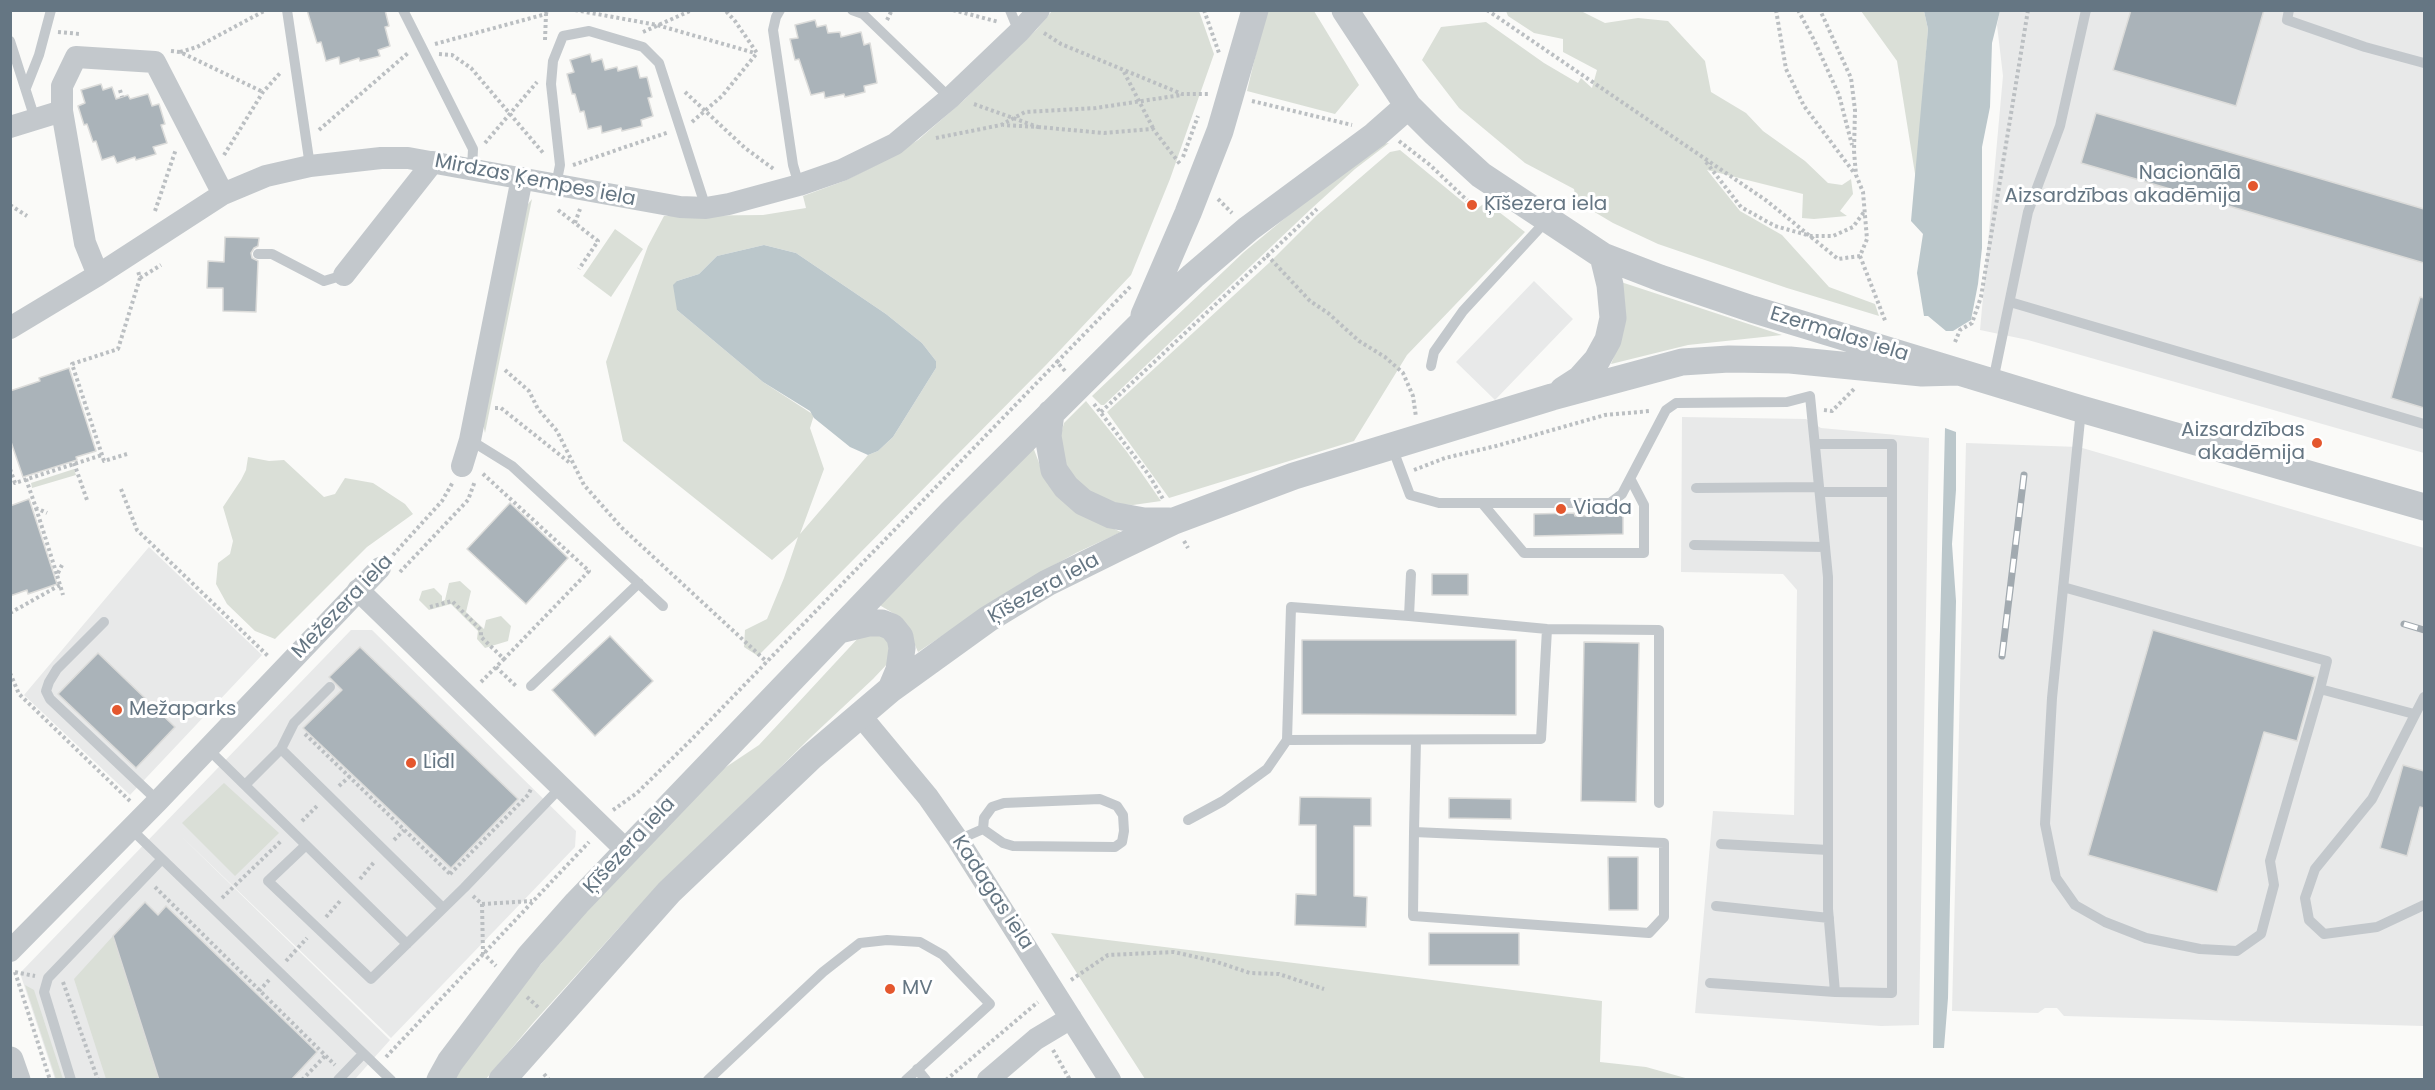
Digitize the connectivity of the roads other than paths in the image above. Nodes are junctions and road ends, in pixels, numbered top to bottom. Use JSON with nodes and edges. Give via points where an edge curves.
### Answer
{"nodes":[{"id":1,"x":51,"y":10,"type":"edge"},
{"id":2,"x":287,"y":10,"type":"edge"},
{"id":3,"x":403,"y":10,"type":"edge"},
{"id":4,"x":780,"y":10,"type":"edge"},
{"id":5,"x":852,"y":10,"type":"edge"},
{"id":6,"x":1255,"y":10,"type":"edge"},
{"id":7,"x":1345,"y":10,"type":"edge"},
{"id":8,"x":2086,"y":10,"type":"edge"},
{"id":9,"x":2289,"y":10,"type":"edge"},
{"id":10,"x":1019,"y":20,"type":"edge"},
{"id":11,"x":10,"y":41,"type":"edge"},
{"id":12,"x":2424,"y":63,"type":"edge"},
{"id":13,"x":26,"y":88,"type":"junction"},
{"id":14,"x":950,"y":98,"type":"junction"},
{"id":15,"x":1408,"y":106,"type":"junction"},
{"id":16,"x":62,"y":111,"type":"junction"},
{"id":17,"x":35,"y":119,"type":"junction"},
{"id":18,"x":10,"y":127,"type":"edge"},
{"id":19,"x":473,"y":159,"type":"junction"},
{"id":20,"x":433,"y":162,"type":"junction"},
{"id":21,"x":309,"y":166,"type":"junction"},
{"id":22,"x":558,"y":175,"type":"junction"},
{"id":23,"x":522,"y":178,"type":"junction"},
{"id":24,"x":799,"y":185,"type":"junction"},
{"id":25,"x":223,"y":194,"type":"junction"},
{"id":26,"x":706,"y":208,"type":"junction"},
{"id":27,"x":1547,"y":220,"type":"junction"},
{"id":28,"x":258,"y":254,"type":"dead end"},
{"id":29,"x":1602,"y":256,"type":"junction"},
{"id":30,"x":98,"y":275,"type":"junction"},
{"id":31,"x":344,"y":275,"type":"joint"},
{"id":32,"x":2010,"y":302,"type":"junction"},
{"id":33,"x":1140,"y":325,"type":"junction"},
{"id":34,"x":10,"y":328,"type":"edge"},
{"id":35,"x":1431,"y":366,"type":"dead end"},
{"id":36,"x":1959,"y":372,"type":"junction"},
{"id":37,"x":1993,"y":381,"type":"junction"},
{"id":38,"x":1552,"y":397,"type":"junction"},
{"id":39,"x":2081,"y":409,"type":"junction"},
{"id":40,"x":1051,"y":413,"type":"junction"},
{"id":41,"x":2424,"y":423,"type":"edge"},
{"id":42,"x":470,"y":440,"type":"junction"},
{"id":43,"x":1402,"y":442,"type":"junction"},
{"id":44,"x":1816,"y":444,"type":"junction"},
{"id":45,"x":471,"y":474,"type":"road end"},
{"id":46,"x":1630,"y":480,"type":"junction"},
{"id":47,"x":1696,"y":488,"type":"dead end"},
{"id":48,"x":1820,"y":489,"type":"junction"},
{"id":49,"x":1892,"y":492,"type":"junction"},
{"id":50,"x":1482,"y":503,"type":"junction"},
{"id":51,"x":2424,"y":507,"type":"edge"},
{"id":52,"x":1169,"y":511,"type":"junction"},
{"id":53,"x":1694,"y":545,"type":"dead end"},
{"id":54,"x":1825,"y":547,"type":"junction"},
{"id":55,"x":380,"y":568,"type":"road end"},
{"id":56,"x":1411,"y":574,"type":"dead end"},
{"id":57,"x":639,"y":583,"type":"junction"},
{"id":58,"x":2062,"y":587,"type":"junction"},
{"id":59,"x":358,"y":590,"type":"junction"},
{"id":60,"x":663,"y":606,"type":"dead end"},
{"id":61,"x":1409,"y":616,"type":"junction"},
{"id":62,"x":104,"y":621,"type":"dead end"},
{"id":63,"x":1547,"y":629,"type":"junction"},
{"id":64,"x":840,"y":630,"type":"junction"},
{"id":65,"x":531,"y":686,"type":"dead end"},
{"id":66,"x":330,"y":687,"type":"dead end"},
{"id":67,"x":891,"y":689,"type":"junction"},
{"id":68,"x":2320,"y":689,"type":"junction"},
{"id":69,"x":2424,"y":696,"type":"edge"},
{"id":70,"x":2414,"y":714,"type":"junction"},
{"id":71,"x":860,"y":716,"type":"junction"},
{"id":72,"x":1287,"y":740,"type":"junction"},
{"id":73,"x":1416,"y":740,"type":"junction"},
{"id":74,"x":208,"y":748,"type":"junction"},
{"id":75,"x":281,"y":749,"type":"junction"},
{"id":76,"x":245,"y":785,"type":"junction"},
{"id":77,"x":561,"y":787,"type":"junction"},
{"id":78,"x":158,"y":801,"type":"junction"},
{"id":79,"x":1659,"y":803,"type":"dead end"},
{"id":80,"x":1188,"y":820,"type":"dead end"},
{"id":81,"x":131,"y":829,"type":"junction"},
{"id":82,"x":983,"y":830,"type":"junction"},
{"id":83,"x":1414,"y":832,"type":"junction"},
{"id":84,"x":958,"y":840,"type":"junction"},
{"id":85,"x":1721,"y":843,"type":"dead end"},
{"id":86,"x":306,"y":845,"type":"junction"},
{"id":87,"x":626,"y":850,"type":"junction"},
{"id":88,"x":1828,"y":850,"type":"junction"},
{"id":89,"x":162,"y":859,"type":"junction"},
{"id":90,"x":2424,"y":905,"type":"edge"},
{"id":91,"x":1716,"y":906,"type":"dead end"},
{"id":92,"x":443,"y":908,"type":"junction"},
{"id":93,"x":1829,"y":918,"type":"junction"},
{"id":94,"x":407,"y":944,"type":"junction"},
{"id":95,"x":12,"y":958,"type":"edge"},
{"id":96,"x":1710,"y":983,"type":"dead end"},
{"id":97,"x":1835,"y":993,"type":"junction"},
{"id":98,"x":1071,"y":1018,"type":"junction"},
{"id":99,"x":363,"y":1054,"type":"junction"},
{"id":100,"x":10,"y":1060,"type":"edge"},
{"id":101,"x":917,"y":1070,"type":"junction"},
{"id":102,"x":341,"y":1076,"type":"edge"},
{"id":103,"x":17,"y":1080,"type":"edge"},
{"id":104,"x":71,"y":1080,"type":"edge"},
{"id":105,"x":392,"y":1080,"type":"edge"},
{"id":106,"x":440,"y":1080,"type":"edge"},
{"id":107,"x":502,"y":1080,"type":"edge"},
{"id":108,"x":708,"y":1080,"type":"edge"},
{"id":109,"x":906,"y":1080,"type":"edge"},
{"id":110,"x":926,"y":1080,"type":"edge"},
{"id":111,"x":988,"y":1080,"type":"edge"},
{"id":112,"x":1110,"y":1080,"type":"edge"}],
"edges":[{"from":1,"to":13,"type":"lane"},
{"from":2,"to":21,"type":"lane"},
{"from":3,"to":19,"type":"lane"},
{"from":4,"to":24,"type":"lane","via":[[773,30]]},
{"from":5,"to":14,"type":"lane","via":[[863,14]]},
{"from":6,"to":33,"type":"street","name":"Ķīšezera iela","via":[[1216,91],[1220,131],[1188,178]]},
{"from":7,"to":15,"type":"street","name":"Ezermalas iela"},
{"from":8,"to":32,"type":"lane","via":[[2060,126],[2028,212]]},
{"from":9,"to":12,"type":"lane","via":[[2287,20]]},
{"from":10,"to":14,"type":"street","name":"Mirdzas Ķempes iela"},
{"from":11,"to":13,"type":"lane"},
{"from":13,"to":17,"type":"lane"},
{"from":14,"to":24,"type":"street","name":"Mirdzas Ķempes iela","via":[[895,144],[869,159]]},
{"from":15,"to":27,"type":"street","name":"Ezermalas iela","via":[[1481,175]]},
{"from":15,"to":33,"type":"street","name":"Ķīšezera iela","via":[[1388,141],[1248,229]]},
{"from":16,"to":17,"type":"street"},
{"from":16,"to":25,"type":"street","via":[[62,86],[76,57],[155,62]]},
{"from":16,"to":30,"type":"street","via":[[85,243]]},
{"from":17,"to":18,"type":"street"},
{"from":19,"to":20,"type":"street","name":"Mirdzas Ķempes iela"},
{"from":19,"to":23,"type":"street","name":"Mirdzas Ķempes iela"},
{"from":20,"to":21,"type":"street","name":"Mirdzas Ķempes iela","via":[[381,158]]},
{"from":20,"to":31,"type":"street"},
{"from":21,"to":25,"type":"street","name":"Mirdzas Ķempes iela","via":[[266,176]]},
{"from":22,"to":23,"type":"street","name":"Mirdzas Ķempes iela"},
{"from":22,"to":26,"type":"street","name":"Mirdzas Ķempes iela","via":[[652,204]]},
{"from":22,"to":26,"type":"lane","via":[[553,61],[563,36],[589,31],[643,47],[659,63]]},
{"from":23,"to":42,"type":"street"},
{"from":24,"to":26,"type":"street","name":"Mirdzas Ķempes iela"},
{"from":25,"to":30,"type":"street","name":"Mirdzas Ķempes iela"},
{"from":27,"to":29,"type":"street","name":"Ezermalas iela"},
{"from":27,"to":35,"type":"lane","via":[[1463,311],[1434,352]]},
{"from":28,"to":31,"type":"lane","via":[[272,254],[324,281]]},
{"from":29,"to":36,"type":"street","name":"Ezermalas iela","via":[[1752,309]]},
{"from":29,"to":38,"type":"street","name":"Ķīšezera iela","via":[[1613,318],[1608,340],[1580,379]]},
{"from":30,"to":34,"type":"street","name":"Mirdzas Ķempes iela"},
{"from":32,"to":37,"type":"lane"},
{"from":32,"to":41,"type":"lane"},
{"from":33,"to":40,"type":"street","name":"Ķīšezera iela"},
{"from":36,"to":37,"type":"street","name":"Ezermalas iela"},
{"from":36,"to":38,"type":"street","name":"Ķīšezera iela","via":[[1922,373],[1790,360],[1729,359],[1682,362]]},
{"from":37,"to":39,"type":"street","name":"Ezermalas iela"},
{"from":38,"to":43,"type":"street","name":"Ķīšezera iela"},
{"from":39,"to":51,"type":"street","name":"Ezermalas iela"},
{"from":39,"to":58,"type":"lane"},
{"from":40,"to":52,"type":"street","name":"Ķīšezera iela","via":[[1048,436],[1054,470],[1083,502],[1111,515],[1144,521]]},
{"from":40,"to":64,"type":"street","name":"Ķīšezera iela"},
{"from":42,"to":45,"type":"street"},
{"from":42,"to":57,"type":"lane","via":[[512,466]]},
{"from":43,"to":50,"type":"lane","via":[[1402,474],[1410,495],[1439,503]]},
{"from":43,"to":52,"type":"street","name":"Ķīšezera iela"},
{"from":44,"to":46,"type":"lane","via":[[1810,396],[1787,402],[1677,403],[1666,410]]},
{"from":44,"to":48,"type":"lane"},
{"from":44,"to":49,"type":"lane","via":[[1892,444]]},
{"from":46,"to":50,"type":"lane","via":[[1622,494],[1610,503]]},
{"from":46,"to":50,"type":"lane","via":[[1644,505],[1644,553],[1524,553]]},
{"from":47,"to":48,"type":"lane"},
{"from":48,"to":49,"type":"lane"},
{"from":48,"to":54,"type":"lane"},
{"from":49,"to":97,"type":"lane","via":[[1892,993]]},
{"from":52,"to":67,"type":"street","name":"Ķīšezera iela","via":[[988,619]]},
{"from":53,"to":54,"type":"lane"},
{"from":54,"to":88,"type":"lane"},
{"from":55,"to":59,"type":"street","name":"Mežezera iela"},
{"from":56,"to":61,"type":"lane"},
{"from":57,"to":60,"type":"lane"},
{"from":57,"to":65,"type":"lane"},
{"from":58,"to":68,"type":"lane","via":[[2327,662]]},
{"from":58,"to":68,"type":"lane","via":[[2045,824],[2056,878],[2075,905],[2105,922],[2146,938],[2200,949],[2237,951],[2261,934],[2274,885],[2270,861]]},
{"from":59,"to":74,"type":"street","name":"Mežezera iela"},
{"from":59,"to":77,"type":"street"},
{"from":61,"to":63,"type":"lane"},
{"from":61,"to":72,"type":"lane","via":[[1291,607]]},
{"from":62,"to":78,"type":"lane","via":[[57,669],[46,691]]},
{"from":63,"to":73,"type":"lane","via":[[1541,739]]},
{"from":63,"to":79,"type":"lane","via":[[1659,630]]},
{"from":64,"to":67,"type":"street","via":[[868,623],[892,627],[902,648]]},
{"from":64,"to":87,"type":"street","name":"Ķīšezera iela"},
{"from":66,"to":75,"type":"lane","via":[[294,723]]},
{"from":67,"to":71,"type":"street","name":"Ķīšezera iela"},
{"from":68,"to":70,"type":"lane"},
{"from":69,"to":70,"type":"lane"},
{"from":70,"to":90,"type":"lane","via":[[2372,799],[2315,869],[2305,898],[2309,920],[2324,934],[2377,927]]},
{"from":71,"to":84,"type":"street","name":"Kadagas iela","via":[[928,797]]},
{"from":71,"to":107,"type":"street","name":"Ķīšezera iela","via":[[785,780],[669,892]]},
{"from":72,"to":73,"type":"lane"},
{"from":72,"to":80,"type":"lane","via":[[1267,769]]},
{"from":73,"to":83,"type":"lane"},
{"from":74,"to":76,"type":"lane"},
{"from":74,"to":78,"type":"street","name":"Mežezera iela"},
{"from":75,"to":76,"type":"lane"},
{"from":75,"to":92,"type":"lane"},
{"from":76,"to":86,"type":"lane"},
{"from":77,"to":87,"type":"street"},
{"from":77,"to":92,"type":"lane"},
{"from":78,"to":81,"type":"street","name":"Mežezera iela"},
{"from":81,"to":89,"type":"lane"},
{"from":81,"to":95,"type":"street","name":"Mežezera iela"},
{"from":82,"to":82,"type":"lane","via":[[1013,846],[1115,848],[1122,842],[1124,831],[1123,815],[1117,806],[1100,799],[1004,803],[992,807],[984,818]]},
{"from":82,"to":84,"type":"lane"},
{"from":83,"to":83,"type":"lane","via":[[1413,916],[1649,933],[1664,917],[1664,843]]},
{"from":84,"to":98,"type":"street","name":"Kadagas iela"},
{"from":85,"to":88,"type":"lane"},
{"from":86,"to":94,"type":"lane"},
{"from":86,"to":94,"type":"lane","via":[[268,880],[371,979]]},
{"from":87,"to":106,"type":"street","name":"Ķīšezera iela","via":[[530,956]]},
{"from":88,"to":93,"type":"lane"},
{"from":89,"to":99,"type":"lane"},
{"from":89,"to":104,"type":"lane","via":[[48,978],[44,992]]},
{"from":91,"to":93,"type":"lane"},
{"from":92,"to":94,"type":"lane"},
{"from":93,"to":97,"type":"lane"},
{"from":96,"to":97,"type":"lane"},
{"from":98,"to":111,"type":"street","via":[[1036,1039]]},
{"from":98,"to":112,"type":"street","name":"Kadagas iela"},
{"from":99,"to":102,"type":"lane"},
{"from":99,"to":105,"type":"lane"},
{"from":100,"to":103,"type":"street"},
{"from":101,"to":108,"type":"lane","via":[[990,1004],[942,955],[920,942],[888,940],[861,943],[824,972]]},
{"from":101,"to":109,"type":"lane"},
{"from":101,"to":110,"type":"lane"}]}
